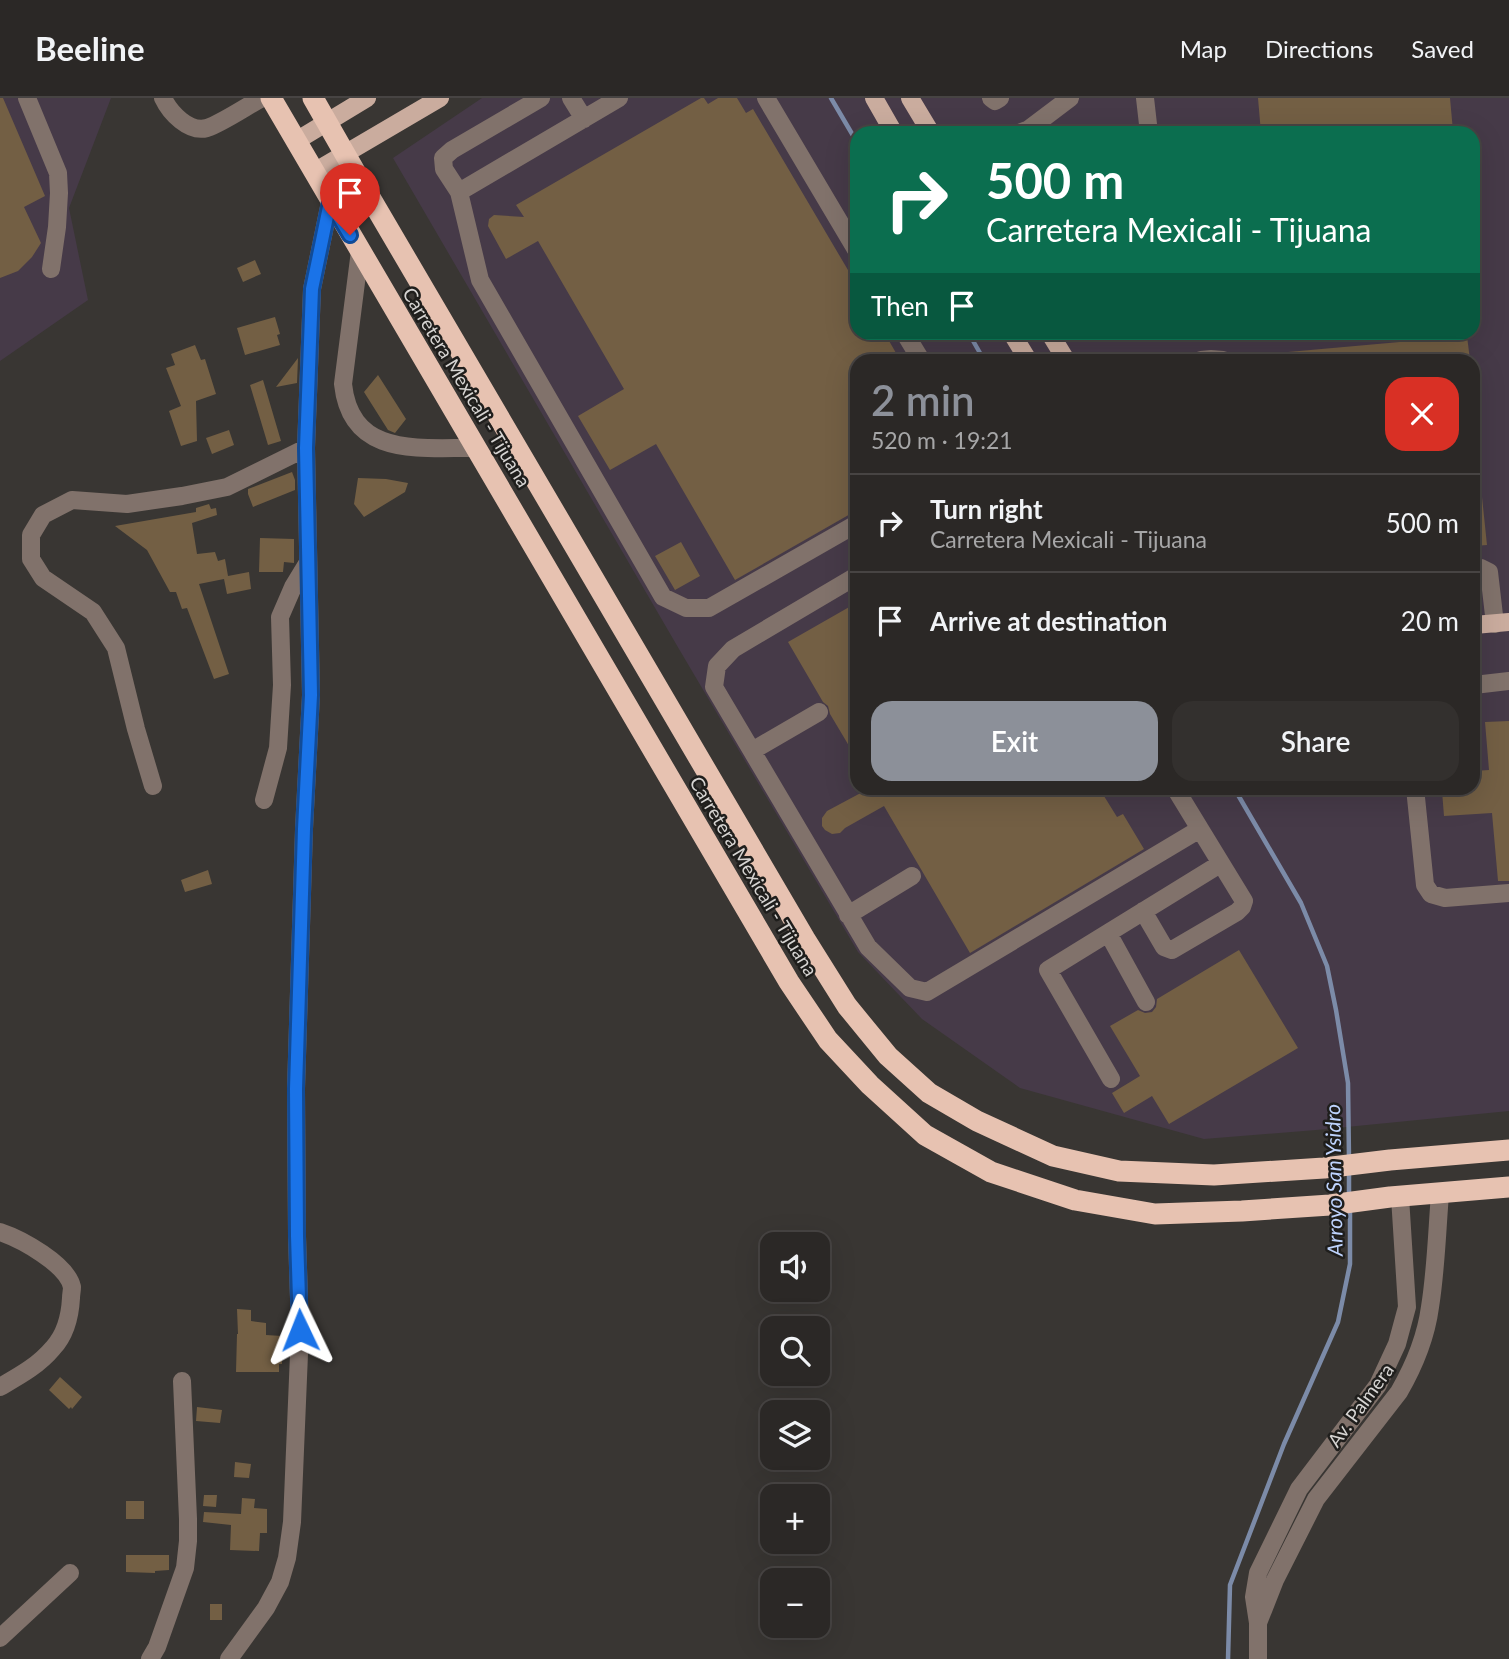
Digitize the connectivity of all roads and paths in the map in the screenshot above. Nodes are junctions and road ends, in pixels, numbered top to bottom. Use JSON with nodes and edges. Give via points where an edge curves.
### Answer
{"nodes":[{"id":1,"x":27,"y":98,"type":"edge"},
{"id":2,"x":163,"y":98,"type":"edge"},
{"id":3,"x":262,"y":98,"type":"edge"},
{"id":4,"x":271,"y":98,"type":"edge"},
{"id":5,"x":313,"y":98,"type":"edge"},
{"id":6,"x":367,"y":98,"type":"edge"},
{"id":7,"x":440,"y":98,"type":"edge"},
{"id":8,"x":541,"y":98,"type":"edge"},
{"id":9,"x":571,"y":98,"type":"edge"},
{"id":10,"x":619,"y":98,"type":"edge"},
{"id":11,"x":766,"y":98,"type":"edge"},
{"id":12,"x":873,"y":98,"type":"edge"},
{"id":13,"x":910,"y":98,"type":"edge"},
{"id":14,"x":991,"y":98,"type":"edge"},
{"id":15,"x":1000,"y":98,"type":"edge"},
{"id":16,"x":1070,"y":98,"type":"edge"},
{"id":17,"x":1145,"y":98,"type":"edge"},
{"id":18,"x":584,"y":119,"type":"junction"},
{"id":19,"x":326,"y":122,"type":"junction"},
{"id":20,"x":890,"y":126,"type":"edge"},
{"id":21,"x":927,"y":126,"type":"edge"},
{"id":22,"x":1034,"y":126,"type":"edge"},
{"id":23,"x":1149,"y":126,"type":"edge"},
{"id":24,"x":296,"y":141,"type":"junction"},
{"id":25,"x":345,"y":155,"type":"junction"},
{"id":26,"x":314,"y":172,"type":"junction"},
{"id":27,"x":460,"y":192,"type":"junction"},
{"id":28,"x":330,"y":202,"type":"junction"},
{"id":29,"x":850,"y":240,"type":"edge"},
{"id":30,"x":360,"y":251,"type":"junction"},
{"id":31,"x":51,"y":269,"type":"dead end"},
{"id":32,"x":306,"y":448,"type":"junction"},
{"id":33,"x":477,"y":448,"type":"junction"},
{"id":34,"x":850,"y":528,"type":"edge"},
{"id":35,"x":307,"y":564,"type":"junction"},
{"id":36,"x":1480,"y":568,"type":"edge"},
{"id":37,"x":850,"y":580,"type":"edge"},
{"id":38,"x":1502,"y":623,"type":"edge"},
{"id":39,"x":1480,"y":625,"type":"edge"},
{"id":40,"x":1509,"y":681,"type":"edge"},
{"id":41,"x":1480,"y":684,"type":"edge"},
{"id":42,"x":819,"y":712,"type":"dead end"},
{"id":43,"x":752,"y":751,"type":"junction"},
{"id":44,"x":153,"y":786,"type":"dead end"},
{"id":45,"x":1179,"y":795,"type":"edge"},
{"id":46,"x":1416,"y":795,"type":"edge"},
{"id":47,"x":264,"y":800,"type":"dead end"},
{"id":48,"x":1200,"y":829,"type":"junction"},
{"id":49,"x":1220,"y":863,"type":"junction"},
{"id":50,"x":912,"y":876,"type":"dead end"},
{"id":51,"x":1509,"y":893,"type":"edge"},
{"id":52,"x":1143,"y":911,"type":"junction"},
{"id":53,"x":848,"y":915,"type":"junction"},
{"id":54,"x":1108,"y":933,"type":"junction"},
{"id":55,"x":1146,"y":1002,"type":"dead end"},
{"id":56,"x":1111,"y":1079,"type":"dead end"},
{"id":57,"x":1509,"y":1150,"type":"edge"},
{"id":58,"x":1509,"y":1188,"type":"edge"},
{"id":59,"x":1440,"y":1194,"type":"junction"},
{"id":60,"x":1395,"y":1197,"type":"junction"},
{"id":61,"x":0,"y":1232,"type":"edge"},
{"id":62,"x":1407,"y":1307,"type":"junction"},
{"id":63,"x":1430,"y":1309,"type":"junction"},
{"id":64,"x":182,"y":1381,"type":"dead end"},
{"id":65,"x":0,"y":1387,"type":"edge"},
{"id":66,"x":69,"y":1573,"type":"dead end"},
{"id":67,"x":1258,"y":1623,"type":"junction"},
{"id":68,"x":0,"y":1638,"type":"edge"},
{"id":69,"x":150,"y":1659,"type":"edge"},
{"id":70,"x":229,"y":1659,"type":"edge"},
{"id":71,"x":1258,"y":1659,"type":"edge"}],
"edges":[{"from":1,"to":31,"type":"street","via":[[58,173]]},
{"from":2,"to":3,"type":"street","via":[[174,115],[191,127],[205,129]]},
{"from":4,"to":24,"type":"highway","name":"Carretera Mexicali - Tijuana"},
{"from":5,"to":19,"type":"highway","name":"Carretera Mexicali - Tijuana"},
{"from":6,"to":19,"type":"main road"},
{"from":7,"to":25,"type":"main road"},
{"from":8,"to":27,"type":"street","via":[[443,158],[444,169]]},
{"from":9,"to":18,"type":"street"},
{"from":10,"to":18,"type":"street"},
{"from":11,"to":29,"type":"street"},
{"from":12,"to":20,"type":"main road"},
{"from":13,"to":21,"type":"main road"},
{"from":14,"to":15,"type":"street"},
{"from":16,"to":22,"type":"street"},
{"from":17,"to":23,"type":"street"},
{"from":18,"to":27,"type":"street"},
{"from":19,"to":24,"type":"main road"},
{"from":19,"to":25,"type":"highway","name":"Carretera Mexicali - Tijuana"},
{"from":24,"to":26,"type":"highway","name":"Carretera Mexicali - Tijuana"},
{"from":25,"to":26,"type":"main road"},
{"from":25,"to":57,"type":"highway","name":"Carretera Mexicali - Tijuana","via":[[805,939],[847,1006],[887,1056],[929,1093],[976,1121],[1053,1156],[1119,1171],[1214,1175]]},
{"from":26,"to":28,"type":"highway","name":"Carretera Mexicali - Tijuana"},
{"from":27,"to":34,"type":"street","via":[[480,280],[663,597],[686,608],[709,608]]},
{"from":28,"to":30,"type":"highway","name":"Carretera Mexicali - Tijuana"},
{"from":28,"to":32,"type":"street","via":[[312,289]]},
{"from":30,"to":33,"type":"highway","name":"Carretera Mexicali - Tijuana"},
{"from":30,"to":33,"type":"street","via":[[343,384],[351,413],[381,442]]},
{"from":32,"to":35,"type":"street"},
{"from":32,"to":44,"type":"street","via":[[227,487],[127,504],[72,500],[43,515],[31,535],[31,559],[43,578],[93,612],[116,648]]},
{"from":33,"to":60,"type":"highway","name":"Carretera Mexicali - Tijuana","via":[[789,982],[828,1040],[925,1135],[992,1171],[1075,1200],[1155,1214]]},
{"from":35,"to":47,"type":"street","via":[[280,617],[278,748]]},
{"from":35,"to":70,"type":"street","via":[[311,695],[296,1089],[300,1330],[292,1522],[280,1583]]},
{"from":36,"to":38,"type":"street","via":[[1489,572]]},
{"from":37,"to":43,"type":"street","via":[[733,649],[718,666],[713,687]]},
{"from":38,"to":39,"type":"main road"},
{"from":40,"to":41,"type":"street"},
{"from":42,"to":43,"type":"street"},
{"from":43,"to":53,"type":"street"},
{"from":45,"to":48,"type":"street"},
{"from":46,"to":51,"type":"street","via":[[1425,886],[1432,894],[1445,898]]},
{"from":48,"to":49,"type":"street"},
{"from":48,"to":53,"type":"street","via":[[927,992],[910,988],[868,947]]},
{"from":49,"to":52,"type":"street"},
{"from":49,"to":52,"type":"street","via":[[1244,901],[1237,912],[1172,950],[1164,947]]},
{"from":50,"to":53,"type":"street"},
{"from":52,"to":54,"type":"street"},
{"from":54,"to":55,"type":"street"},
{"from":54,"to":56,"type":"street","via":[[1048,970]]},
{"from":58,"to":59,"type":"highway","name":"Carretera Mexicali - Tijuana"},
{"from":59,"to":60,"type":"highway","name":"Carretera Mexicali - Tijuana"},
{"from":59,"to":63,"type":"street","name":"Av. Palmera"},
{"from":60,"to":62,"type":"street","name":"Av. Palmera"},
{"from":61,"to":65,"type":"street","via":[[59,1265],[72,1286],[67,1327],[54,1348]]},
{"from":62,"to":63,"type":"street","via":[[1416,1314]]},
{"from":62,"to":67,"type":"street","name":"Av. Palmera","via":[[1397,1344],[1378,1385],[1299,1489],[1258,1573],[1254,1597]]},
{"from":63,"to":67,"type":"street","name":"Av. Palmera","via":[[1410,1373],[1316,1499]]},
{"from":64,"to":69,"type":"street","via":[[186,1568]]},
{"from":66,"to":68,"type":"street"},
{"from":67,"to":71,"type":"street","name":"Av. Palmera"}]}
